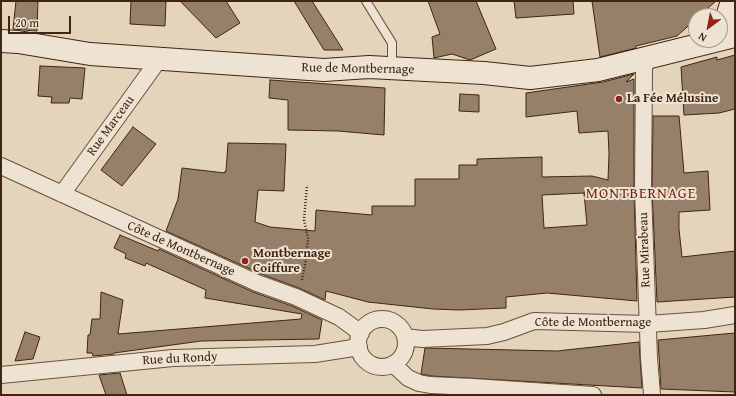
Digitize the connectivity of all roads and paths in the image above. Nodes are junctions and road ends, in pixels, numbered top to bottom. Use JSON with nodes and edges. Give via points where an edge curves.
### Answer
{"nodes":[{"id":1,"x":366,"y":1,"type":"edge"},
{"id":2,"x":732,"y":1,"type":"edge"},
{"id":3,"x":731,"y":37,"type":"edge"},
{"id":4,"x":1,"y":41,"type":"edge"},
{"id":5,"x":160,"y":58,"type":"junction"},
{"id":6,"x":646,"y":58,"type":"junction"},
{"id":7,"x":392,"y":68,"type":"junction"},
{"id":8,"x":1,"y":166,"type":"edge"},
{"id":9,"x":307,"y":185,"type":"dead end"},
{"id":10,"x":62,"y":194,"type":"junction"},
{"id":11,"x":296,"y":298,"type":"junction"},
{"id":12,"x":735,"y":315,"type":"edge"},
{"id":13,"x":648,"y":324,"type":"junction"},
{"id":14,"x":405,"y":337,"type":"junction"},
{"id":15,"x":360,"y":340,"type":"junction"},
{"id":16,"x":393,"y":364,"type":"junction"},
{"id":17,"x":1,"y":375,"type":"edge"},
{"id":18,"x":593,"y":395,"type":"edge"},
{"id":19,"x":652,"y":395,"type":"edge"}],
"edges":[{"from":1,"to":7,"type":"lane","via":[[392,43]]},
{"from":2,"to":3,"type":"street","via":[[726,20]]},
{"from":3,"to":6,"type":"street","name":"Rue de Montbernage"},
{"from":4,"to":5,"type":"street","name":"Rue de Montbernage","via":[[90,54]]},
{"from":5,"to":7,"type":"street","name":"Rue de Montbernage","via":[[324,70]]},
{"from":5,"to":10,"type":"street","name":"Rue Marceau"},
{"from":6,"to":7,"type":"street","name":"Rue de Montbernage","via":[[598,70],[530,78]]},
{"from":6,"to":13,"type":"street","name":"Rue Mirabeau","via":[[643,190]]},
{"from":8,"to":10,"type":"street","name":"Côte de Montbernage"},
{"from":9,"to":11,"type":"path","via":[[304,220],[308,238],[306,260]]},
{"from":10,"to":11,"type":"street","name":"Côte de Montbernage","via":[[257,283]]},
{"from":11,"to":15,"type":"street","name":"Côte de Montbernage","via":[[339,317]]},
{"from":12,"to":13,"type":"street","name":"Côte de Montbernage"},
{"from":13,"to":14,"type":"street","name":"Côte de Montbernage","via":[[534,321],[487,336],[422,339]]},
{"from":13,"to":19,"type":"street","name":"Rue Mirabeau"},
{"from":14,"to":15,"type":"street","via":[[398,325],[391,321],[377,320],[365,327]]},
{"from":14,"to":16,"type":"street","via":[[405,350]]},
{"from":15,"to":16,"type":"street","via":[[361,354],[365,360],[379,367]]},
{"from":15,"to":17,"type":"street","name":"Rue du Rondy","via":[[315,354],[173,358]]},
{"from":16,"to":18,"type":"street","via":[[408,378],[430,385]]}]}
